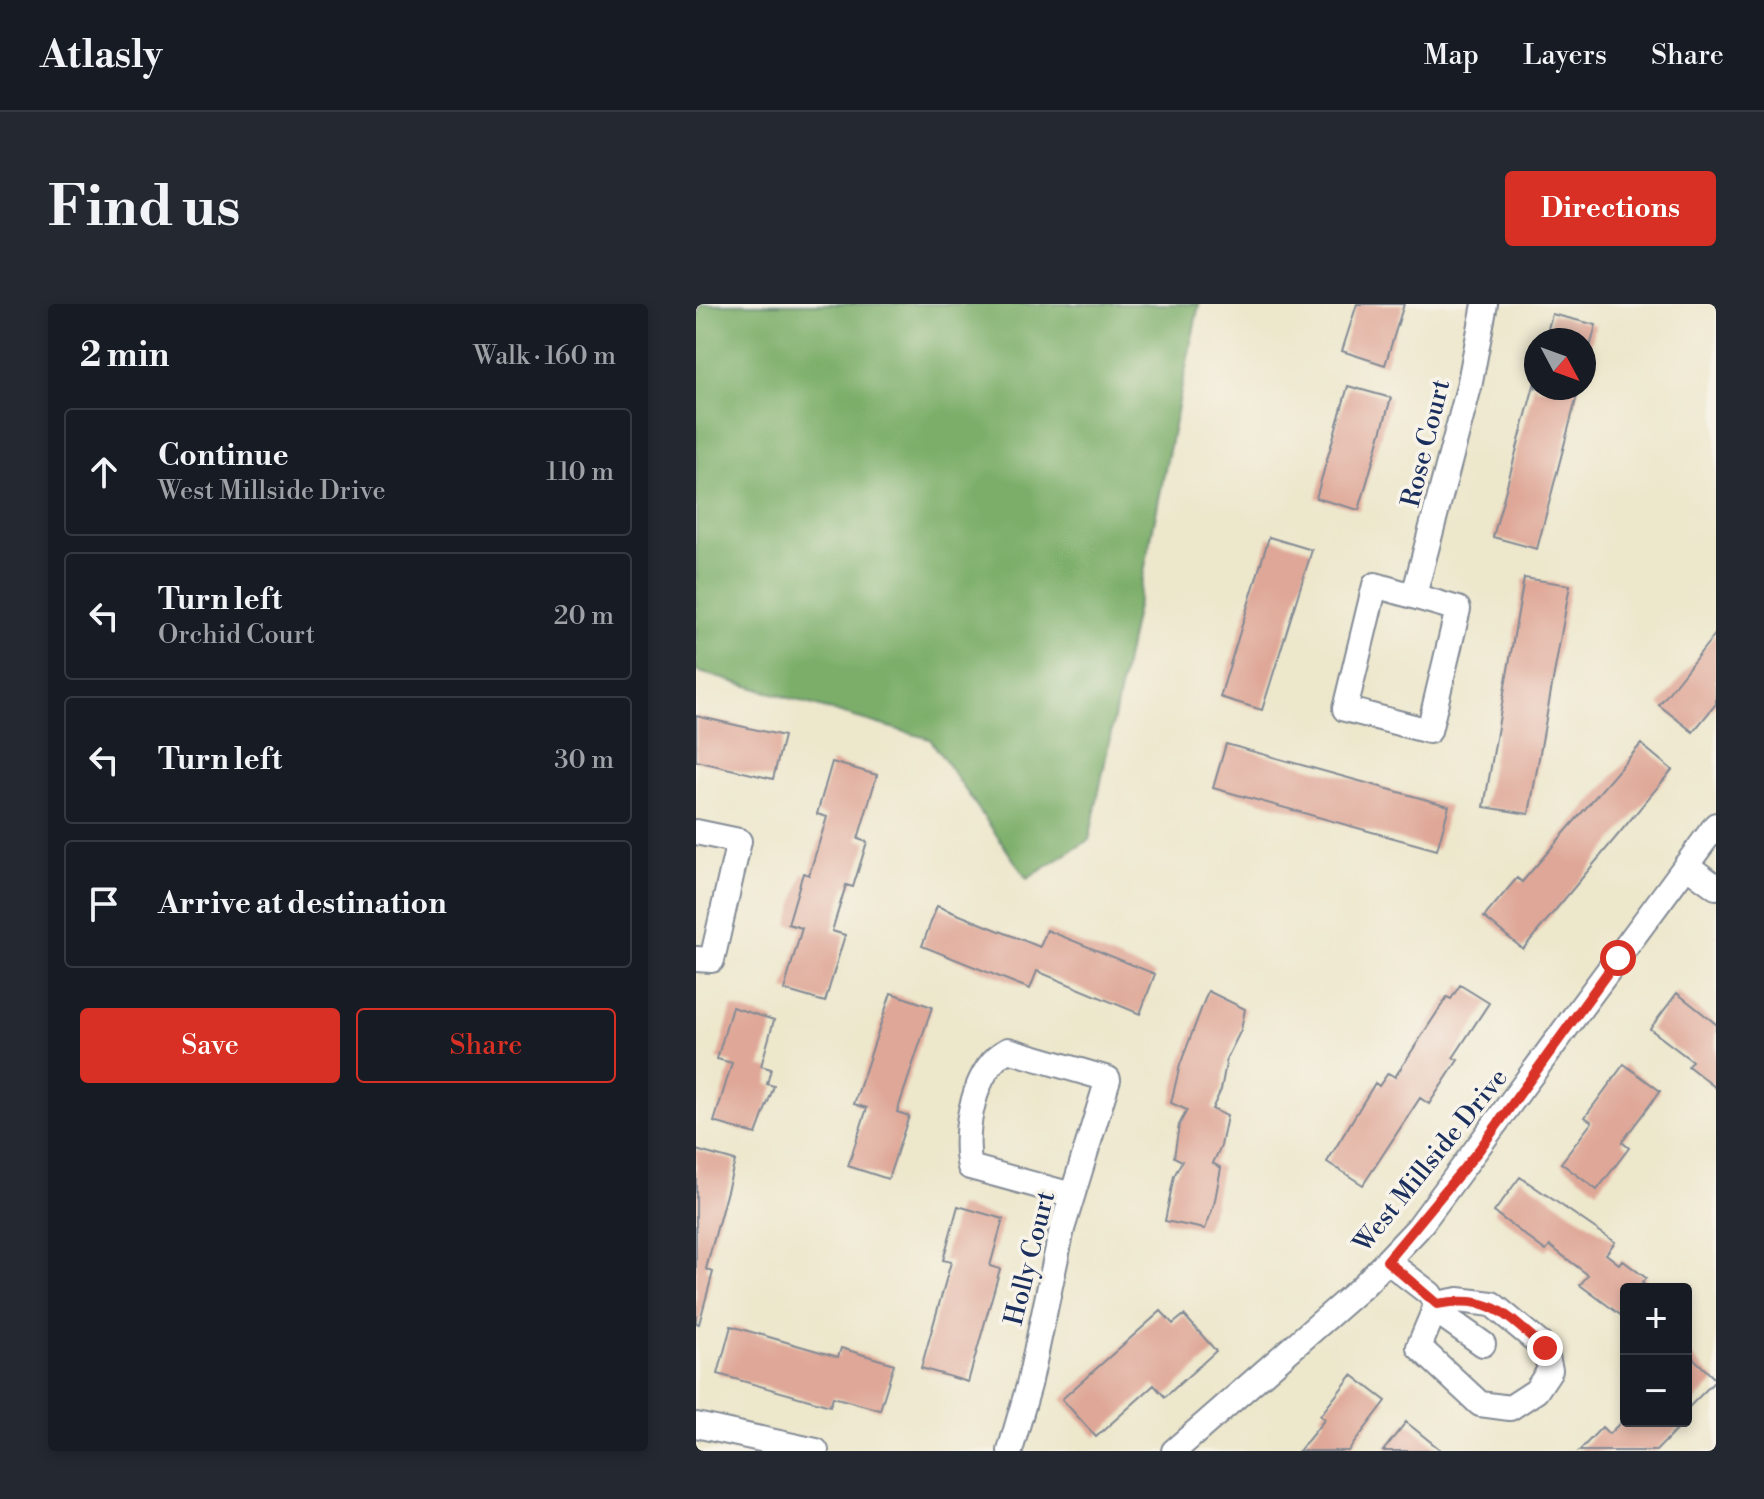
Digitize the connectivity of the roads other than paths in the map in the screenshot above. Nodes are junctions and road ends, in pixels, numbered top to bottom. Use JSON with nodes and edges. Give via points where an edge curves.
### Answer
{"nodes":[{"id":1,"x":1485,"y":304,"type":"edge"},
{"id":2,"x":1414,"y":595,"type":"junction"},
{"id":3,"x":1716,"y":825,"type":"edge"},
{"id":4,"x":696,"y":832,"type":"edge"},
{"id":5,"x":1686,"y":865,"type":"junction"},
{"id":6,"x":1716,"y":887,"type":"edge"},
{"id":7,"x":696,"y":959,"type":"edge"},
{"id":8,"x":1072,"y":1195,"type":"junction"},
{"id":9,"x":1387,"y":1261,"type":"junction"},
{"id":10,"x":1437,"y":1304,"type":"junction"},
{"id":11,"x":1483,"y":1344,"type":"dead end"},
{"id":12,"x":696,"y":1425,"type":"edge"},
{"id":13,"x":816,"y":1451,"type":"edge"},
{"id":14,"x":1010,"y":1451,"type":"edge"},
{"id":15,"x":1174,"y":1451,"type":"edge"}],
"edges":[{"from":1,"to":2,"type":"street","name":"Rose Court","via":[[1469,387]]},
{"from":2,"to":2,"type":"street","via":[[1458,609],[1429,731],[1345,709],[1375,585]]},
{"from":3,"to":5,"type":"street","name":"West Millside Drive"},
{"from":4,"to":7,"type":"street","via":[[739,841],[712,960]]},
{"from":5,"to":6,"type":"street"},
{"from":5,"to":9,"type":"street","name":"West Millside Drive","via":[[1479,1150]]},
{"from":8,"to":8,"type":"street","name":"Holly Court","via":[[1108,1079],[1008,1050],[993,1057],[981,1079],[965,1147],[970,1167]]},
{"from":8,"to":14,"type":"street","name":"Holly Court"},
{"from":9,"to":10,"type":"street"},
{"from":9,"to":15,"type":"street","name":"West Millside Drive"},
{"from":10,"to":10,"type":"street","via":[[1492,1304],[1545,1348],[1550,1370],[1536,1391],[1510,1408],[1480,1404],[1419,1347]]},
{"from":10,"to":11,"type":"street","via":[[1442,1315]]},
{"from":12,"to":13,"type":"street"}]}
